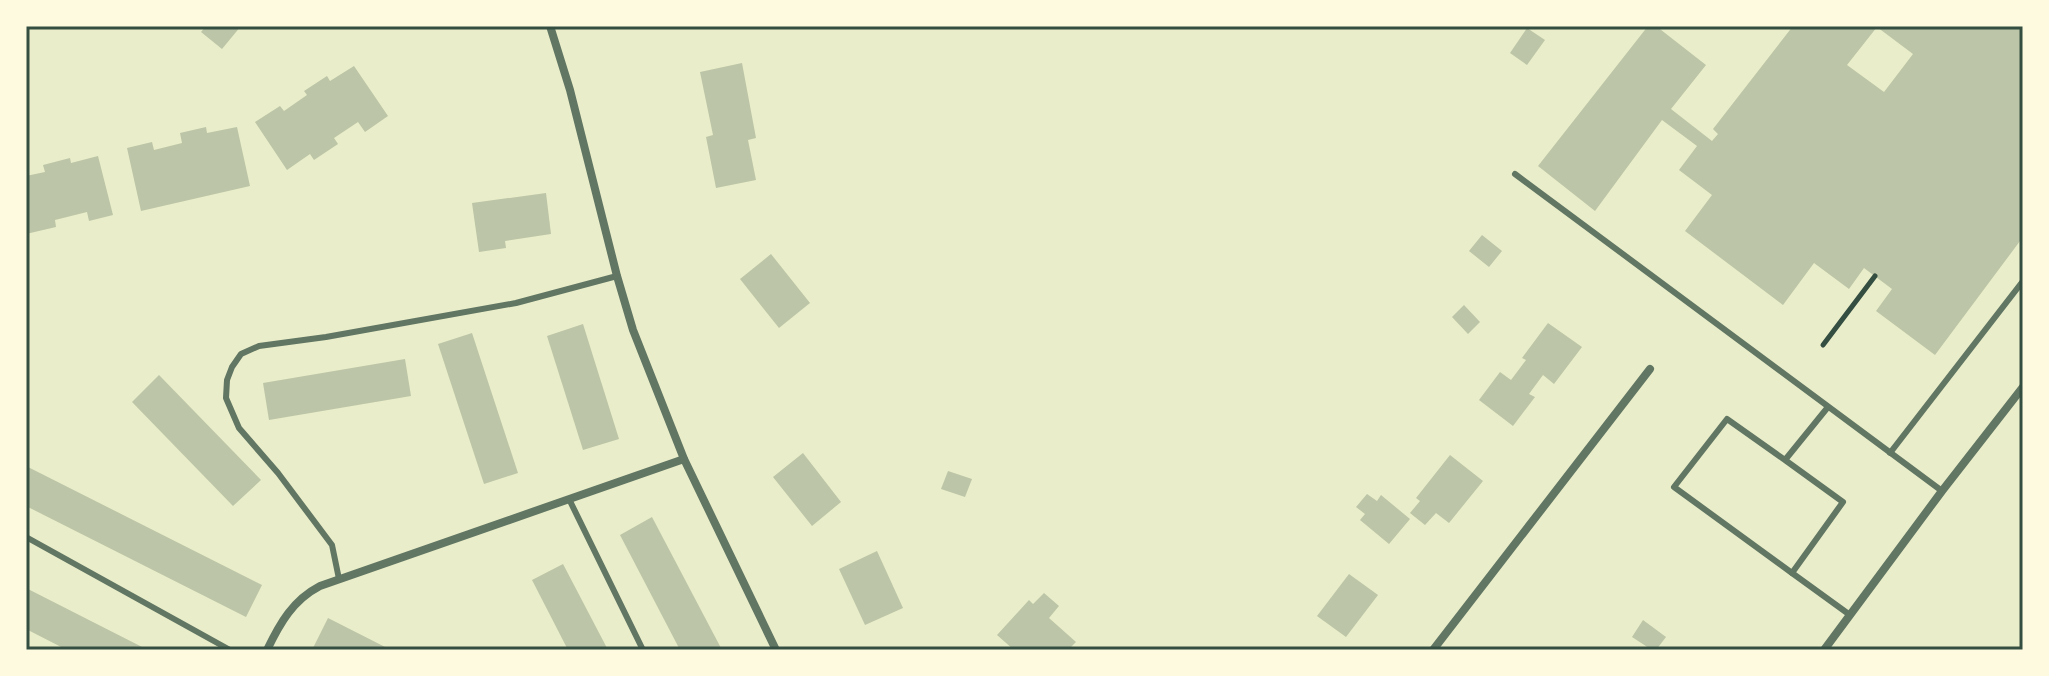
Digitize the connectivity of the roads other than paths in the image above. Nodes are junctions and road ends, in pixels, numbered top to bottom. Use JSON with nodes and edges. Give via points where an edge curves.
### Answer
{"nodes":[{"id":1,"x":550,"y":26,"type":"edge"},
{"id":2,"x":1515,"y":174,"type":"dead end"},
{"id":3,"x":617,"y":276,"type":"junction"},
{"id":4,"x":2023,"y":281,"type":"edge"},
{"id":5,"x":1650,"y":369,"type":"dead end"},
{"id":6,"x":2023,"y":387,"type":"edge"},
{"id":7,"x":1828,"y":407,"type":"junction"},
{"id":8,"x":1890,"y":453,"type":"junction"},
{"id":9,"x":684,"y":459,"type":"junction"},
{"id":10,"x":1785,"y":460,"type":"junction"},
{"id":11,"x":1942,"y":491,"type":"junction"},
{"id":12,"x":569,"y":499,"type":"junction"},
{"id":13,"x":26,"y":537,"type":"edge"},
{"id":14,"x":1792,"y":573,"type":"junction"},
{"id":15,"x":339,"y":579,"type":"junction"},
{"id":16,"x":1850,"y":615,"type":"junction"},
{"id":17,"x":230,"y":650,"type":"edge"},
{"id":18,"x":267,"y":650,"type":"edge"},
{"id":19,"x":643,"y":650,"type":"edge"},
{"id":20,"x":776,"y":650,"type":"edge"},
{"id":21,"x":1433,"y":650,"type":"edge"},
{"id":22,"x":1824,"y":650,"type":"edge"}],
"edges":[{"from":1,"to":3,"type":"street"},
{"from":2,"to":7,"type":"lane"},
{"from":3,"to":9,"type":"street"},
{"from":3,"to":15,"type":"lane","via":[[516,303],[259,346],[241,354],[227,380],[226,398],[234,418],[332,545]]},
{"from":4,"to":8,"type":"lane"},
{"from":5,"to":21,"type":"street"},
{"from":6,"to":11,"type":"street"},
{"from":7,"to":8,"type":"lane"},
{"from":7,"to":10,"type":"lane"},
{"from":8,"to":11,"type":"lane"},
{"from":9,"to":12,"type":"street"},
{"from":9,"to":20,"type":"street"},
{"from":10,"to":14,"type":"lane","via":[[1843,502]]},
{"from":10,"to":14,"type":"lane","via":[[1727,419],[1674,487]]},
{"from":11,"to":16,"type":"street"},
{"from":12,"to":15,"type":"street"},
{"from":12,"to":19,"type":"lane"},
{"from":13,"to":17,"type":"lane"},
{"from":14,"to":16,"type":"lane"},
{"from":15,"to":18,"type":"street","via":[[305,594],[289,610]]},
{"from":16,"to":22,"type":"street"}]}
